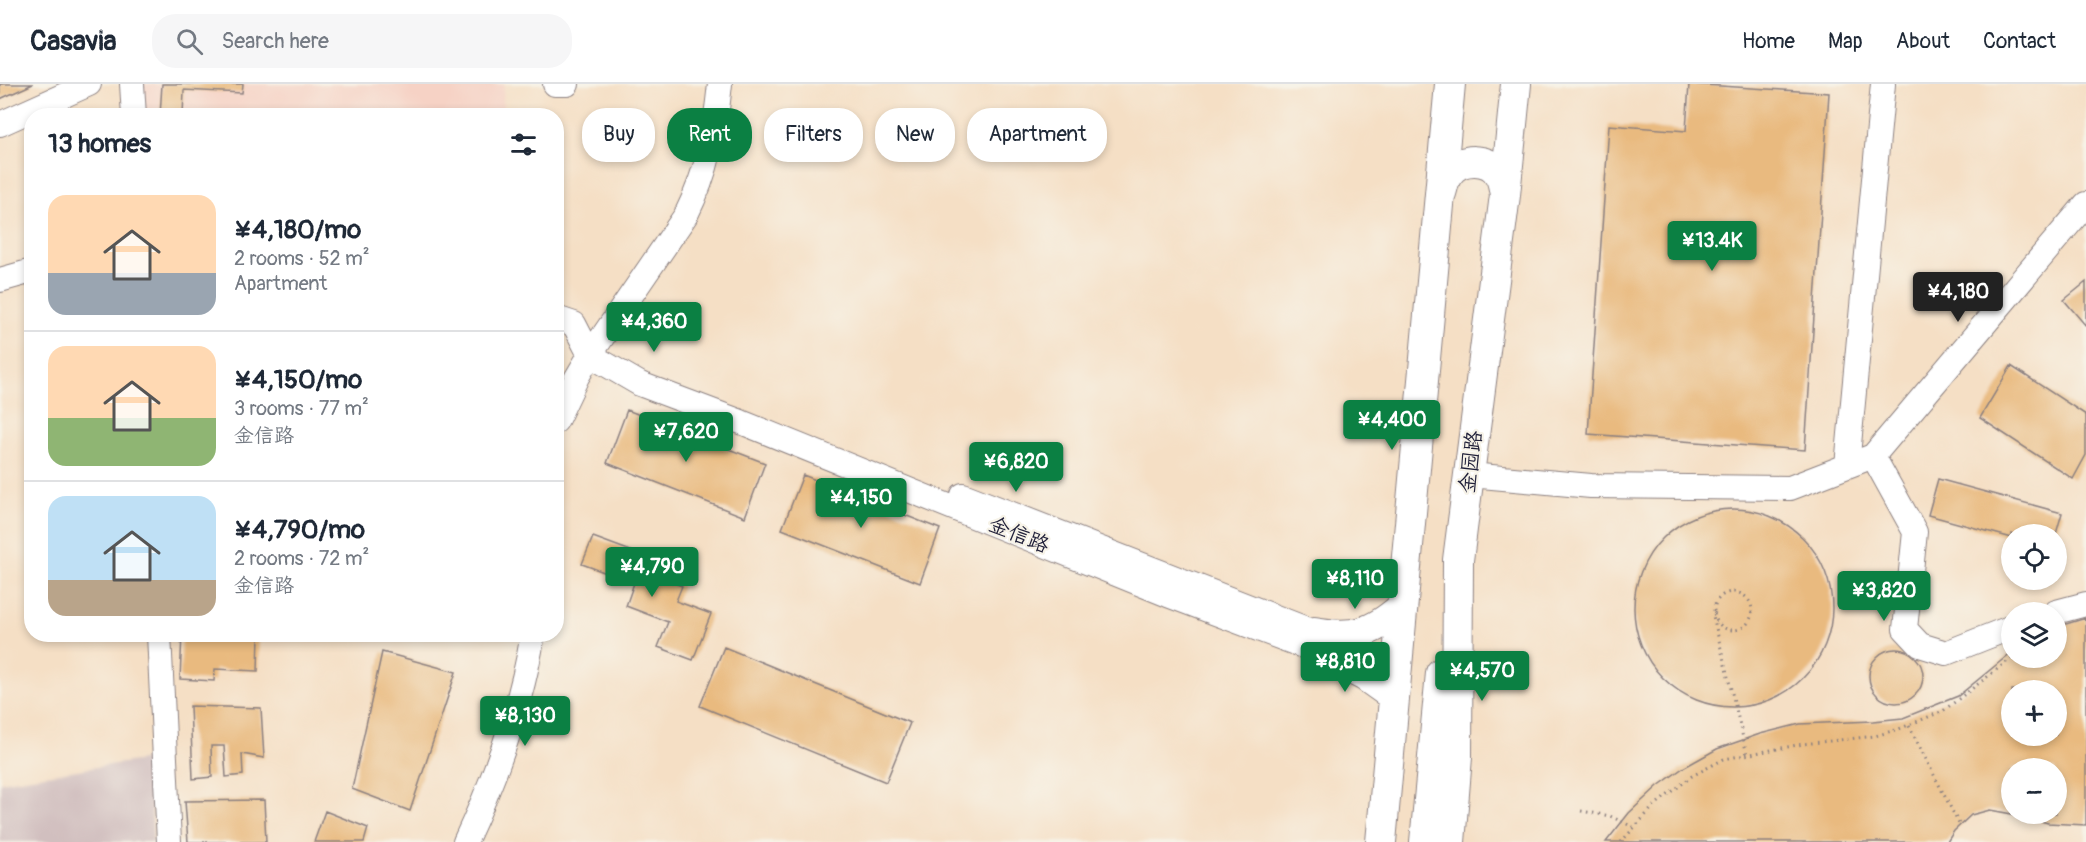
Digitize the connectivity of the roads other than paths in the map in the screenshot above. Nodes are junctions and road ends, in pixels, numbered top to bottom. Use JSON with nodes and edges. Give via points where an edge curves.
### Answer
{"nodes":[{"id":1,"x":89,"y":84,"type":"edge"},
{"id":2,"x":132,"y":84,"type":"edge"},
{"id":3,"x":555,"y":84,"type":"edge"},
{"id":4,"x":567,"y":84,"type":"edge"},
{"id":5,"x":720,"y":84,"type":"edge"},
{"id":6,"x":1450,"y":84,"type":"edge"},
{"id":7,"x":1883,"y":84,"type":"edge"},
{"id":8,"x":1518,"y":89,"type":"edge"},
{"id":9,"x":36,"y":108,"type":"edge"},
{"id":10,"x":134,"y":108,"type":"edge"},
{"id":11,"x":24,"y":113,"type":"edge"},
{"id":12,"x":0,"y":124,"type":"edge"},
{"id":13,"x":1505,"y":195,"type":"junction"},
{"id":14,"x":1440,"y":196,"type":"junction"},
{"id":15,"x":2086,"y":204,"type":"edge"},
{"id":16,"x":24,"y":273,"type":"edge"},
{"id":17,"x":0,"y":280,"type":"edge"},
{"id":18,"x":564,"y":321,"type":"edge"},
{"id":19,"x":590,"y":355,"type":"junction"},
{"id":20,"x":564,"y":404,"type":"edge"},
{"id":21,"x":1873,"y":456,"type":"junction"},
{"id":22,"x":1847,"y":466,"type":"junction"},
{"id":23,"x":1470,"y":475,"type":"junction"},
{"id":24,"x":1458,"y":560,"type":"junction"},
{"id":25,"x":2086,"y":604,"type":"edge"},
{"id":26,"x":1401,"y":608,"type":"junction"},
{"id":27,"x":2067,"y":609,"type":"edge"},
{"id":28,"x":2001,"y":631,"type":"edge"},
{"id":29,"x":159,"y":642,"type":"edge"},
{"id":30,"x":532,"y":642,"type":"edge"},
{"id":31,"x":1316,"y":642,"type":"junction"},
{"id":32,"x":1393,"y":696,"type":"junction"},
{"id":33,"x":169,"y":842,"type":"edge"},
{"id":34,"x":465,"y":842,"type":"edge"},
{"id":35,"x":1381,"y":842,"type":"edge"},
{"id":36,"x":1425,"y":842,"type":"edge"},
{"id":37,"x":1450,"y":842,"type":"edge"}],
"edges":[{"from":1,"to":9,"type":"street"},
{"from":2,"to":10,"type":"street"},
{"from":3,"to":4,"type":"street"},
{"from":5,"to":19,"type":"street","via":[[710,154],[686,215]]},
{"from":6,"to":14,"type":"main road"},
{"from":7,"to":22,"type":"street"},
{"from":8,"to":13,"type":"main road","name":"金园路"},
{"from":11,"to":12,"type":"street"},
{"from":13,"to":14,"type":"main road","via":[[1500,174],[1474,160],[1457,165],[1447,175]]},
{"from":13,"to":23,"type":"main road","name":"金园路"},
{"from":14,"to":26,"type":"main road"},
{"from":15,"to":21,"type":"street"},
{"from":16,"to":17,"type":"street"},
{"from":18,"to":19,"type":"street","via":[[574,324]]},
{"from":19,"to":20,"type":"street"},
{"from":19,"to":31,"type":"street","name":"金信路","via":[[763,415],[1215,595]]},
{"from":21,"to":22,"type":"street"},
{"from":21,"to":28,"type":"street","via":[[1915,532],[1905,629],[1920,645],[1946,653]]},
{"from":22,"to":23,"type":"street","via":[[1790,488],[1591,486]]},
{"from":23,"to":24,"type":"main road","name":"金园路"},
{"from":24,"to":36,"type":"main road","via":[[1440,683]]},
{"from":24,"to":37,"type":"main road","name":"金园路","via":[[1457,758]]},
{"from":25,"to":27,"type":"street"},
{"from":26,"to":31,"type":"main road","via":[[1382,624],[1357,634]]},
{"from":26,"to":32,"type":"main road"},
{"from":29,"to":33,"type":"street"},
{"from":30,"to":34,"type":"street","via":[[514,714]]},
{"from":31,"to":32,"type":"main road"},
{"from":32,"to":35,"type":"main road"}]}
